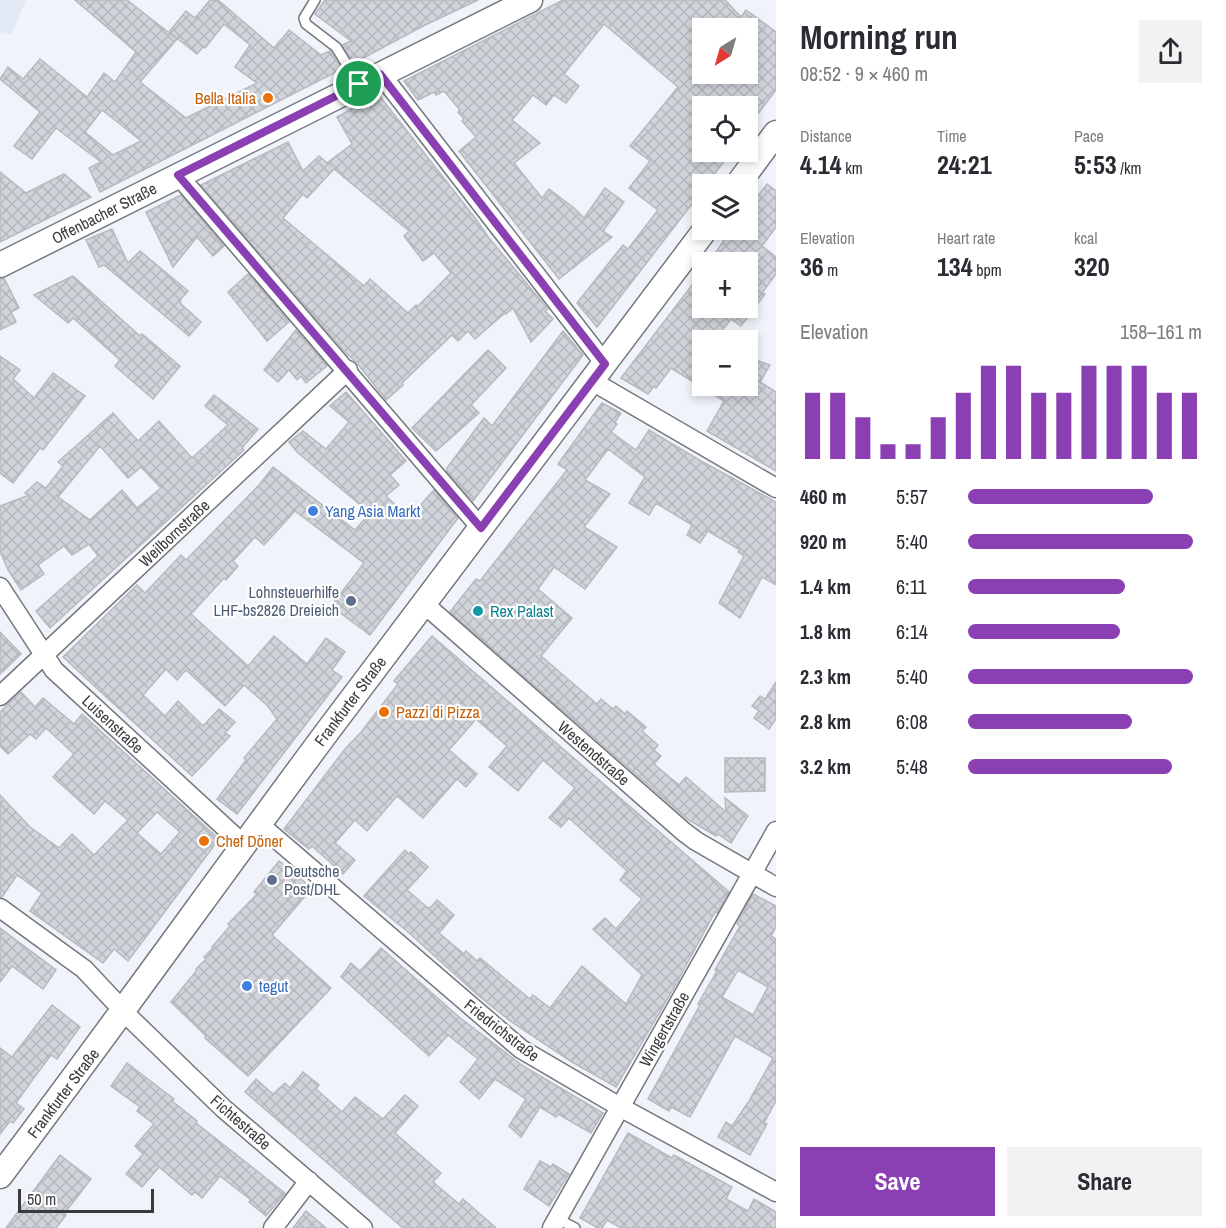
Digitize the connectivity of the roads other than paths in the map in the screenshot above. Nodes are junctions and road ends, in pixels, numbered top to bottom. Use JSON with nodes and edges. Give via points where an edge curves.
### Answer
{"nodes":[{"id":1,"x":315,"y":0,"type":"edge"},
{"id":2,"x":530,"y":0,"type":"edge"},
{"id":3,"x":370,"y":79,"type":"junction"},
{"id":4,"x":776,"y":133,"type":"edge"},
{"id":5,"x":745,"y":174,"type":"edge"},
{"id":6,"x":178,"y":175,"type":"junction"},
{"id":7,"x":697,"y":240,"type":"edge"},
{"id":8,"x":0,"y":265,"type":"edge"},
{"id":9,"x":348,"y":370,"type":"junction"},
{"id":10,"x":598,"y":372,"type":"junction"},
{"id":11,"x":776,"y":488,"type":"edge"},
{"id":12,"x":481,"y":528,"type":"junction"},
{"id":13,"x":0,"y":587,"type":"edge"},
{"id":14,"x":423,"y":603,"type":"junction"},
{"id":15,"x":44,"y":656,"type":"junction"},
{"id":16,"x":0,"y":696,"type":"edge"},
{"id":17,"x":259,"y":824,"type":"junction"},
{"id":18,"x":776,"y":831,"type":"edge"},
{"id":19,"x":244,"y":845,"type":"junction"},
{"id":20,"x":753,"y":873,"type":"junction"},
{"id":21,"x":776,"y":887,"type":"edge"},
{"id":22,"x":0,"y":908,"type":"edge"},
{"id":23,"x":124,"y":1011,"type":"junction"},
{"id":24,"x":620,"y":1107,"type":"junction"},
{"id":25,"x":0,"y":1176,"type":"edge"},
{"id":26,"x":309,"y":1181,"type":"junction"},
{"id":27,"x":776,"y":1192,"type":"edge"},
{"id":28,"x":555,"y":1223,"type":"edge"},
{"id":29,"x":273,"y":1228,"type":"edge"},
{"id":30,"x":363,"y":1228,"type":"edge"},
{"id":31,"x":574,"y":1228,"type":"edge"}],
"edges":[{"from":1,"to":3,"type":"lane","via":[[304,18],[306,24]]},
{"from":2,"to":3,"type":"street","name":"Offenbacher Straße"},
{"from":3,"to":6,"type":"street","name":"Offenbacher Straße"},
{"from":3,"to":10,"type":"street"},
{"from":4,"to":5,"type":"street"},
{"from":6,"to":8,"type":"street","name":"Offenbacher Straße"},
{"from":6,"to":9,"type":"street"},
{"from":7,"to":10,"type":"street","name":"Frankfurter Straße"},
{"from":9,"to":12,"type":"street"},
{"from":9,"to":15,"type":"street","name":"Weilbornstraße"},
{"from":10,"to":11,"type":"street"},
{"from":10,"to":12,"type":"street","name":"Frankfurter Straße"},
{"from":12,"to":14,"type":"street","name":"Frankfurter Straße"},
{"from":13,"to":15,"type":"street","name":"Luisenstraße"},
{"from":14,"to":17,"type":"street","name":"Frankfurter Straße"},
{"from":14,"to":20,"type":"street","name":"Westendstraße","via":[[684,832]]},
{"from":15,"to":16,"type":"street","name":"Weilbornstraße"},
{"from":15,"to":19,"type":"street","name":"Luisenstraße","via":[[54,670]]},
{"from":17,"to":19,"type":"street","name":"Frankfurter Straße"},
{"from":17,"to":24,"type":"street","name":"Friedrichstraße","via":[[506,1038]]},
{"from":18,"to":20,"type":"street","name":"Wingertstraße"},
{"from":19,"to":23,"type":"street","name":"Frankfurter Straße"},
{"from":20,"to":21,"type":"street","name":"Westendstraße"},
{"from":20,"to":24,"type":"street","name":"Wingertstraße"},
{"from":22,"to":23,"type":"street","name":"Fichtestraße","via":[[84,969]]},
{"from":23,"to":25,"type":"street","name":"Frankfurter Straße"},
{"from":23,"to":26,"type":"street","name":"Fichtestraße","via":[[224,1109]]},
{"from":24,"to":27,"type":"street","name":"Friedrichstraße"},
{"from":24,"to":28,"type":"street","name":"Wingertstraße"},
{"from":26,"to":29,"type":"street"},
{"from":26,"to":30,"type":"street","name":"Fichtestraße"},
{"from":28,"to":31,"type":"lane"}]}
